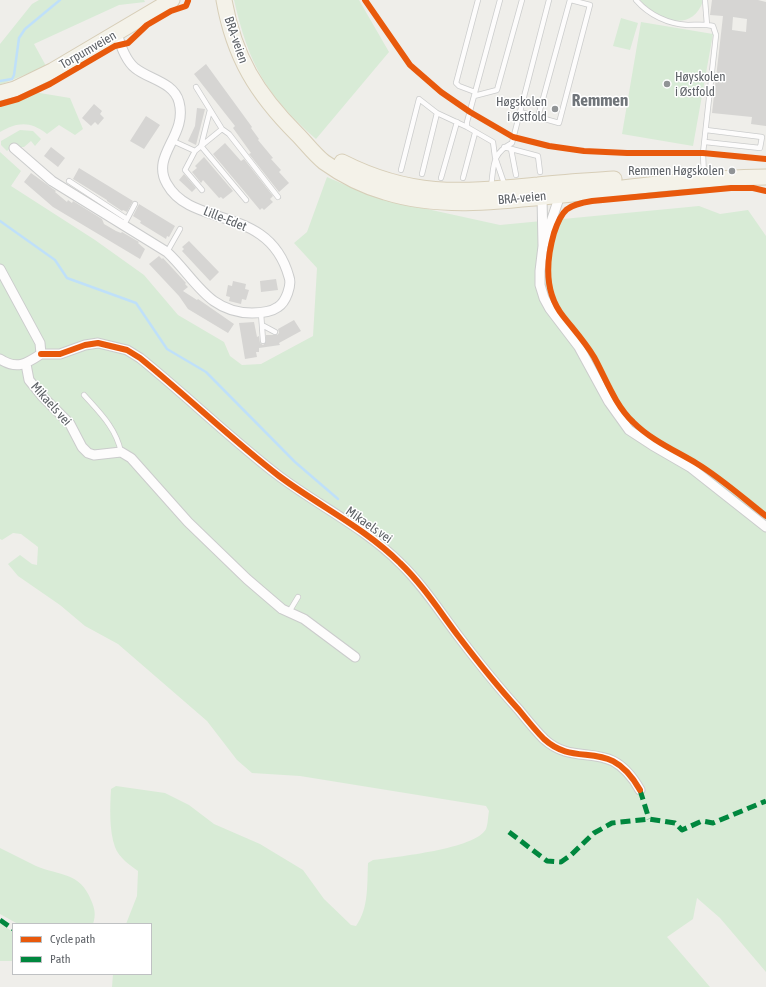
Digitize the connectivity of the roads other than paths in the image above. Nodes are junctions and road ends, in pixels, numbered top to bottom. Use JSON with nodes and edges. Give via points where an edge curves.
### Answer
{"nodes":[{"id":1,"x":172,"y":0,"type":"edge"},
{"id":2,"x":224,"y":0,"type":"edge"},
{"id":3,"x":478,"y":0,"type":"edge"},
{"id":4,"x":500,"y":0,"type":"edge"},
{"id":5,"x":522,"y":0,"type":"edge"},
{"id":6,"x":549,"y":0,"type":"edge"},
{"id":7,"x":570,"y":0,"type":"edge"},
{"id":8,"x":636,"y":0,"type":"edge"},
{"id":9,"x":705,"y":0,"type":"edge"},
{"id":10,"x":157,"y":4,"type":"edge"},
{"id":11,"x":707,"y":25,"type":"junction"},
{"id":12,"x":117,"y":33,"type":"junction"},
{"id":13,"x":196,"y":87,"type":"dead end"},
{"id":14,"x":0,"y":93,"type":"edge"},
{"id":15,"x":474,"y":94,"type":"junction"},
{"id":16,"x":210,"y":110,"type":"junction"},
{"id":17,"x":520,"y":112,"type":"junction"},
{"id":18,"x":437,"y":113,"type":"junction"},
{"id":19,"x":538,"y":117,"type":"junction"},
{"id":20,"x":456,"y":122,"type":"junction"},
{"id":21,"x":467,"y":127,"type":"junction"},
{"id":22,"x":222,"y":129,"type":"junction"},
{"id":23,"x":706,"y":130,"type":"junction"},
{"id":24,"x":475,"y":132,"type":"junction"},
{"id":25,"x":173,"y":140,"type":"junction"},
{"id":26,"x":705,"y":142,"type":"junction"},
{"id":27,"x":201,"y":146,"type":"junction"},
{"id":28,"x":504,"y":147,"type":"junction"},
{"id":29,"x":14,"y":148,"type":"dead end"},
{"id":30,"x":511,"y":149,"type":"junction"},
{"id":31,"x":195,"y":151,"type":"junction"},
{"id":32,"x":495,"y":157,"type":"junction"},
{"id":33,"x":401,"y":170,"type":"dead end"},
{"id":34,"x":540,"y":172,"type":"dead end"},
{"id":35,"x":422,"y":174,"type":"dead end"},
{"id":36,"x":766,"y":174,"type":"edge"},
{"id":37,"x":516,"y":175,"type":"dead end"},
{"id":38,"x":704,"y":176,"type":"junction"},
{"id":39,"x":766,"y":177,"type":"edge"},
{"id":40,"x":441,"y":178,"type":"dead end"},
{"id":41,"x":463,"y":178,"type":"dead end"},
{"id":42,"x":68,"y":181,"type":"dead end"},
{"id":43,"x":554,"y":189,"type":"junction"},
{"id":44,"x":202,"y":190,"type":"dead end"},
{"id":45,"x":498,"y":193,"type":"junction"},
{"id":46,"x":278,"y":197,"type":"dead end"},
{"id":47,"x":542,"y":197,"type":"junction"},
{"id":48,"x":246,"y":200,"type":"dead end"},
{"id":49,"x":135,"y":204,"type":"dead end"},
{"id":50,"x":97,"y":205,"type":"junction"},
{"id":51,"x":125,"y":222,"type":"junction"},
{"id":52,"x":180,"y":230,"type":"dead end"},
{"id":53,"x":543,"y":246,"type":"junction"},
{"id":54,"x":167,"y":252,"type":"junction"},
{"id":55,"x":0,"y":269,"type":"edge"},
{"id":56,"x":261,"y":313,"type":"junction"},
{"id":57,"x":262,"y":325,"type":"junction"},
{"id":58,"x":275,"y":332,"type":"dead end"},
{"id":59,"x":263,"y":341,"type":"dead end"},
{"id":60,"x":41,"y":354,"type":"junction"},
{"id":61,"x":0,"y":358,"type":"edge"},
{"id":62,"x":26,"y":364,"type":"junction"},
{"id":63,"x":84,"y":395,"type":"dead end"},
{"id":64,"x":121,"y":452,"type":"junction"},
{"id":65,"x":766,"y":527,"type":"edge"},
{"id":66,"x":298,"y":597,"type":"dead end"},
{"id":67,"x":288,"y":612,"type":"junction"},
{"id":68,"x":355,"y":657,"type":"dead end"},
{"id":69,"x":640,"y":790,"type":"dead end"}],
"edges":[{"from":1,"to":10,"type":"main road","name":"Torpumveien"},
{"from":2,"to":45,"type":"main road","name":"BRA-veien","via":[[236,46],[251,78],[269,105],[297,134],[339,160],[382,180],[414,188]]},
{"from":3,"to":15,"type":"lane","via":[[456,83]]},
{"from":4,"to":15,"type":"lane"},
{"from":5,"to":15,"type":"lane","via":[[497,90]]},
{"from":6,"to":17,"type":"lane"},
{"from":7,"to":19,"type":"lane"},
{"from":7,"to":19,"type":"lane","via":[[590,5],[559,123]]},
{"from":8,"to":11,"type":"lane","via":[[655,16],[672,23]]},
{"from":9,"to":11,"type":"lane"},
{"from":10,"to":12,"type":"main road","name":"Torpumveien"},
{"from":11,"to":23,"type":"lane","via":[[713,26],[716,35]]},
{"from":12,"to":14,"type":"main road","name":"Torpumveien","via":[[15,89]]},
{"from":12,"to":25,"type":"street","name":"Lille-Edet","via":[[134,68],[171,90],[179,100],[181,118]]},
{"from":13,"to":16,"type":"lane"},
{"from":15,"to":21,"type":"lane"},
{"from":16,"to":22,"type":"lane"},
{"from":16,"to":27,"type":"lane"},
{"from":17,"to":19,"type":"lane"},
{"from":17,"to":28,"type":"lane","via":[[512,143]]},
{"from":18,"to":20,"type":"lane"},
{"from":18,"to":33,"type":"lane","via":[[419,100]]},
{"from":18,"to":35,"type":"lane"},
{"from":20,"to":21,"type":"lane"},
{"from":20,"to":40,"type":"lane"},
{"from":21,"to":24,"type":"lane"},
{"from":22,"to":27,"type":"lane"},
{"from":22,"to":46,"type":"lane","via":[[229,134]]},
{"from":23,"to":26,"type":"lane"},
{"from":23,"to":26,"type":"lane","via":[[762,137],[760,148]]},
{"from":24,"to":32,"type":"lane","via":[[493,142]]},
{"from":24,"to":41,"type":"lane"},
{"from":25,"to":31,"type":"lane"},
{"from":25,"to":56,"type":"street","name":"Lille-Edet","via":[[162,161],[162,174],[177,197],[192,206],[243,224],[276,249],[286,264],[290,280],[286,297],[279,306]]},
{"from":26,"to":38,"type":"lane"},
{"from":27,"to":31,"type":"lane"},
{"from":27,"to":48,"type":"lane"},
{"from":28,"to":30,"type":"lane"},
{"from":28,"to":32,"type":"lane"},
{"from":29,"to":50,"type":"street","name":"Lille-Edet","via":[[52,181]]},
{"from":30,"to":34,"type":"lane","via":[[538,156]]},
{"from":30,"to":37,"type":"lane"},
{"from":31,"to":44,"type":"lane","via":[[185,170]]},
{"from":32,"to":45,"type":"lane"},
{"from":32,"to":45,"type":"lane"},
{"from":36,"to":38,"type":"main road","name":"BRA-veien"},
{"from":38,"to":39,"type":"main road","name":"BRA-veien"},
{"from":38,"to":43,"type":"main road","name":"BRA-veien","via":[[659,174]]},
{"from":42,"to":50,"type":"lane"},
{"from":43,"to":45,"type":"main road","name":"BRA-veien"},
{"from":43,"to":47,"type":"main road","name":"BRA-veien"},
{"from":43,"to":53,"type":"street","via":[[551,225]]},
{"from":45,"to":47,"type":"main road","name":"BRA-veien"},
{"from":47,"to":53,"type":"street"},
{"from":49,"to":51,"type":"lane"},
{"from":50,"to":51,"type":"street","name":"Lille-Edet"},
{"from":51,"to":54,"type":"street","name":"Lille-Edet"},
{"from":52,"to":54,"type":"lane"},
{"from":53,"to":65,"type":"street","via":[[540,285],[544,298],[550,310],[579,347],[609,402],[629,430],[690,467]]},
{"from":54,"to":56,"type":"street","name":"Lille-Edet","via":[[214,302],[237,311]]},
{"from":55,"to":60,"type":"street","via":[[40,343]]},
{"from":56,"to":57,"type":"lane"},
{"from":57,"to":58,"type":"lane"},
{"from":57,"to":59,"type":"lane"},
{"from":60,"to":62,"type":"street"},
{"from":60,"to":69,"type":"street","name":"Mikaels vei","via":[[60,354],[98,343],[127,350],[140,358],[238,444],[399,561],[543,738],[554,746],[573,753],[602,756],[615,761],[628,771]]},
{"from":61,"to":62,"type":"street","via":[[11,364]]},
{"from":62,"to":64,"type":"street","name":"Mikaels vei","via":[[29,380],[70,424],[88,453],[94,455]]},
{"from":63,"to":64,"type":"lane","via":[[112,427],[119,440]]},
{"from":64,"to":67,"type":"street","via":[[131,458],[217,551]]},
{"from":66,"to":67,"type":"lane"},
{"from":67,"to":68,"type":"street","via":[[304,619]]}]}
